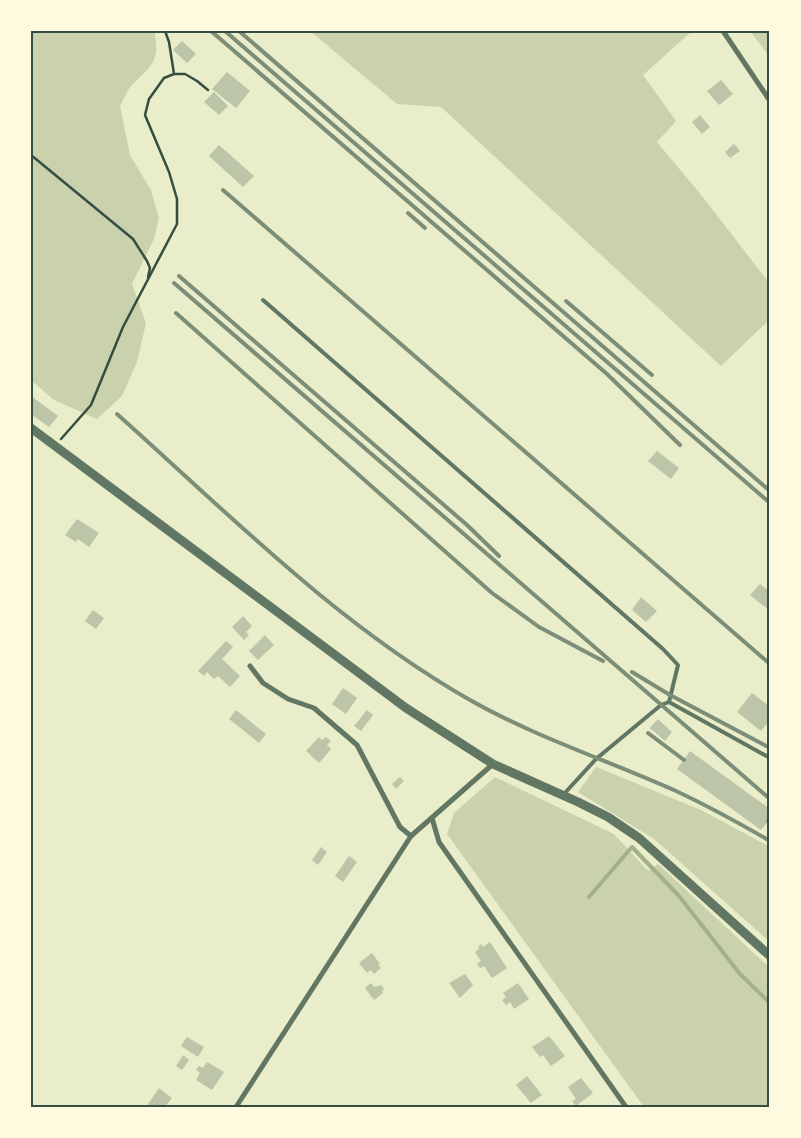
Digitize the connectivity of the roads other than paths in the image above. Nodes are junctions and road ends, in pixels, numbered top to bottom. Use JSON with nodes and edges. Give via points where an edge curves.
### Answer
{"nodes":[{"id":1,"x":723,"y":31,"type":"edge"},
{"id":2,"x":770,"y":101,"type":"edge"},
{"id":3,"x":263,"y":300,"type":"dead end"},
{"id":4,"x":31,"y":428,"type":"edge"},
{"id":5,"x":250,"y":666,"type":"dead end"},
{"id":6,"x":670,"y":702,"type":"junction"},
{"id":7,"x":770,"y":758,"type":"edge"},
{"id":8,"x":494,"y":764,"type":"junction"},
{"id":9,"x":563,"y":795,"type":"junction"},
{"id":10,"x":432,"y":818,"type":"junction"},
{"id":11,"x":411,"y":836,"type":"junction"},
{"id":12,"x":770,"y":956,"type":"edge"},
{"id":13,"x":236,"y":1107,"type":"edge"},
{"id":14,"x":626,"y":1107,"type":"edge"}],
"edges":[{"from":1,"to":2,"type":"street"},
{"from":3,"to":6,"type":"lane","via":[[663,649],[678,665]]},
{"from":4,"to":8,"type":"street","via":[[406,708]]},
{"from":5,"to":11,"type":"street","via":[[263,683],[288,699],[314,708],[357,744],[400,827]]},
{"from":6,"to":7,"type":"lane"},
{"from":6,"to":9,"type":"lane","via":[[661,705],[596,759]]},
{"from":8,"to":9,"type":"street"},
{"from":8,"to":10,"type":"street"},
{"from":9,"to":12,"type":"street","via":[[608,817],[639,838]]},
{"from":10,"to":11,"type":"street"},
{"from":10,"to":14,"type":"street","via":[[439,842]]},
{"from":11,"to":13,"type":"street"}]}
